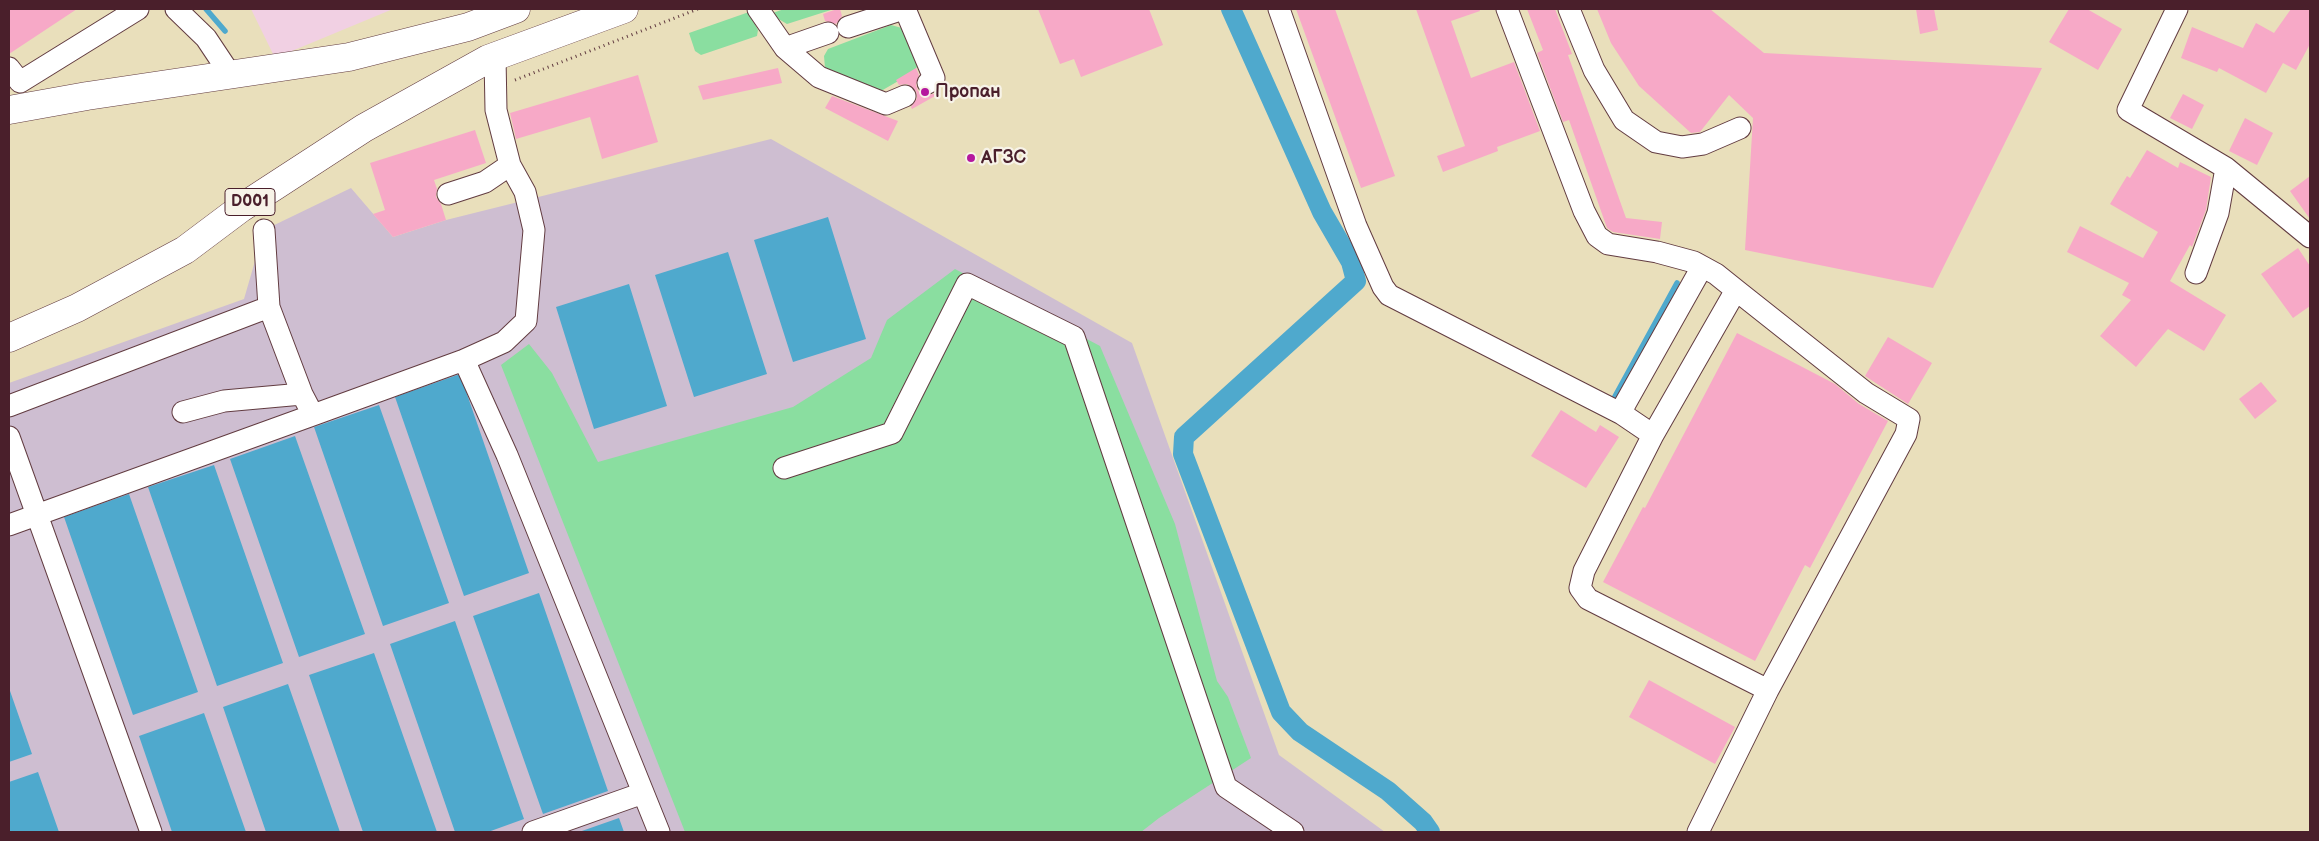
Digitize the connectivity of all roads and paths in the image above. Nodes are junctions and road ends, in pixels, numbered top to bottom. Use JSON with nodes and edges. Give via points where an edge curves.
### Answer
{"nodes":[{"id":1,"x":138,"y":9,"type":"edge"},
{"id":2,"x":176,"y":9,"type":"edge"},
{"id":3,"x":624,"y":9,"type":"edge"},
{"id":4,"x":698,"y":9,"type":"edge"},
{"id":5,"x":758,"y":9,"type":"edge"},
{"id":6,"x":904,"y":9,"type":"edge"},
{"id":7,"x":1279,"y":9,"type":"edge"},
{"id":8,"x":1507,"y":9,"type":"edge"},
{"id":9,"x":1569,"y":9,"type":"edge"},
{"id":10,"x":2177,"y":9,"type":"edge"},
{"id":11,"x":512,"y":10,"type":"edge"},
{"id":12,"x":785,"y":48,"type":"junction"},
{"id":13,"x":491,"y":58,"type":"junction"},
{"id":14,"x":9,"y":68,"type":"edge"},
{"id":15,"x":230,"y":74,"type":"junction"},
{"id":16,"x":928,"y":83,"type":"dead end"},
{"id":17,"x":496,"y":87,"type":"junction"},
{"id":18,"x":905,"y":96,"type":"dead end"},
{"id":19,"x":9,"y":110,"type":"edge"},
{"id":20,"x":1740,"y":128,"type":"dead end"},
{"id":21,"x":510,"y":165,"type":"junction"},
{"id":22,"x":2226,"y":168,"type":"junction"},
{"id":23,"x":448,"y":194,"type":"dead end"},
{"id":24,"x":264,"y":230,"type":"dead end"},
{"id":25,"x":2310,"y":237,"type":"edge"},
{"id":26,"x":1702,"y":266,"type":"junction"},
{"id":27,"x":2196,"y":273,"type":"dead end"},
{"id":28,"x":1736,"y":290,"type":"junction"},
{"id":29,"x":269,"y":307,"type":"junction"},
{"id":30,"x":9,"y":338,"type":"edge"},
{"id":31,"x":464,"y":360,"type":"junction"},
{"id":32,"x":302,"y":394,"type":"junction"},
{"id":33,"x":9,"y":406,"type":"edge"},
{"id":34,"x":184,"y":412,"type":"dead end"},
{"id":35,"x":1622,"y":414,"type":"junction"},
{"id":36,"x":313,"y":415,"type":"junction"},
{"id":37,"x":1652,"y":434,"type":"junction"},
{"id":38,"x":9,"y":438,"type":"edge"},
{"id":39,"x":784,"y":468,"type":"dead end"},
{"id":40,"x":36,"y":513,"type":"junction"},
{"id":41,"x":9,"y":525,"type":"edge"},
{"id":42,"x":1768,"y":690,"type":"junction"},
{"id":43,"x":643,"y":793,"type":"junction"},
{"id":44,"x":151,"y":832,"type":"edge"},
{"id":45,"x":533,"y":832,"type":"edge"},
{"id":46,"x":659,"y":832,"type":"edge"},
{"id":47,"x":1293,"y":832,"type":"edge"},
{"id":48,"x":1698,"y":832,"type":"edge"}],
"edges":[{"from":1,"to":14,"type":"street","via":[[20,82]]},
{"from":2,"to":15,"type":"street","via":[[206,38]]},
{"from":3,"to":13,"type":"highway","number":"D001"},
{"from":4,"to":17,"type":"path"},
{"from":5,"to":12,"type":"street"},
{"from":6,"to":12,"type":"street"},
{"from":6,"to":16,"type":"street","via":[[934,78]]},
{"from":7,"to":35,"type":"street","via":[[1356,226],[1389,295]]},
{"from":8,"to":26,"type":"street","via":[[1584,211],[1597,236],[1608,244],[1658,252]]},
{"from":9,"to":20,"type":"street","via":[[1594,70],[1624,120],[1656,142],[1682,147],[1703,144]]},
{"from":10,"to":22,"type":"street","via":[[2128,110]]},
{"from":11,"to":15,"type":"highway","via":[[468,27],[349,57]]},
{"from":12,"to":18,"type":"street","via":[[819,77],[836,84],[886,104]]},
{"from":13,"to":17,"type":"street"},
{"from":13,"to":30,"type":"highway","number":"D001","via":[[364,128],[241,208],[184,250],[78,308]]},
{"from":15,"to":19,"type":"highway"},
{"from":17,"to":21,"type":"street","via":[[496,110]]},
{"from":21,"to":23,"type":"street","via":[[485,182]]},
{"from":21,"to":31,"type":"street","via":[[525,192],[534,230],[526,321],[504,342]]},
{"from":22,"to":25,"type":"street"},
{"from":22,"to":27,"type":"street","via":[[2218,213]]},
{"from":24,"to":29,"type":"street"},
{"from":26,"to":28,"type":"street"},
{"from":26,"to":35,"type":"street"},
{"from":28,"to":37,"type":"street"},
{"from":28,"to":42,"type":"street","via":[[1866,392],[1909,419],[1906,434]]},
{"from":29,"to":32,"type":"street"},
{"from":29,"to":33,"type":"street"},
{"from":31,"to":36,"type":"street"},
{"from":31,"to":43,"type":"street","via":[[507,455]]},
{"from":32,"to":34,"type":"street","via":[[224,402]]},
{"from":32,"to":36,"type":"street"},
{"from":35,"to":37,"type":"street"},
{"from":36,"to":40,"type":"street"},
{"from":37,"to":42,"type":"street","via":[[1584,571],[1580,588],[1588,599]]},
{"from":38,"to":40,"type":"street"},
{"from":39,"to":47,"type":"street","via":[[892,433],[967,284],[1074,337],[1226,787]]},
{"from":40,"to":41,"type":"street"},
{"from":40,"to":44,"type":"street"},
{"from":42,"to":48,"type":"street"},
{"from":43,"to":45,"type":"street"},
{"from":43,"to":46,"type":"street"}]}
